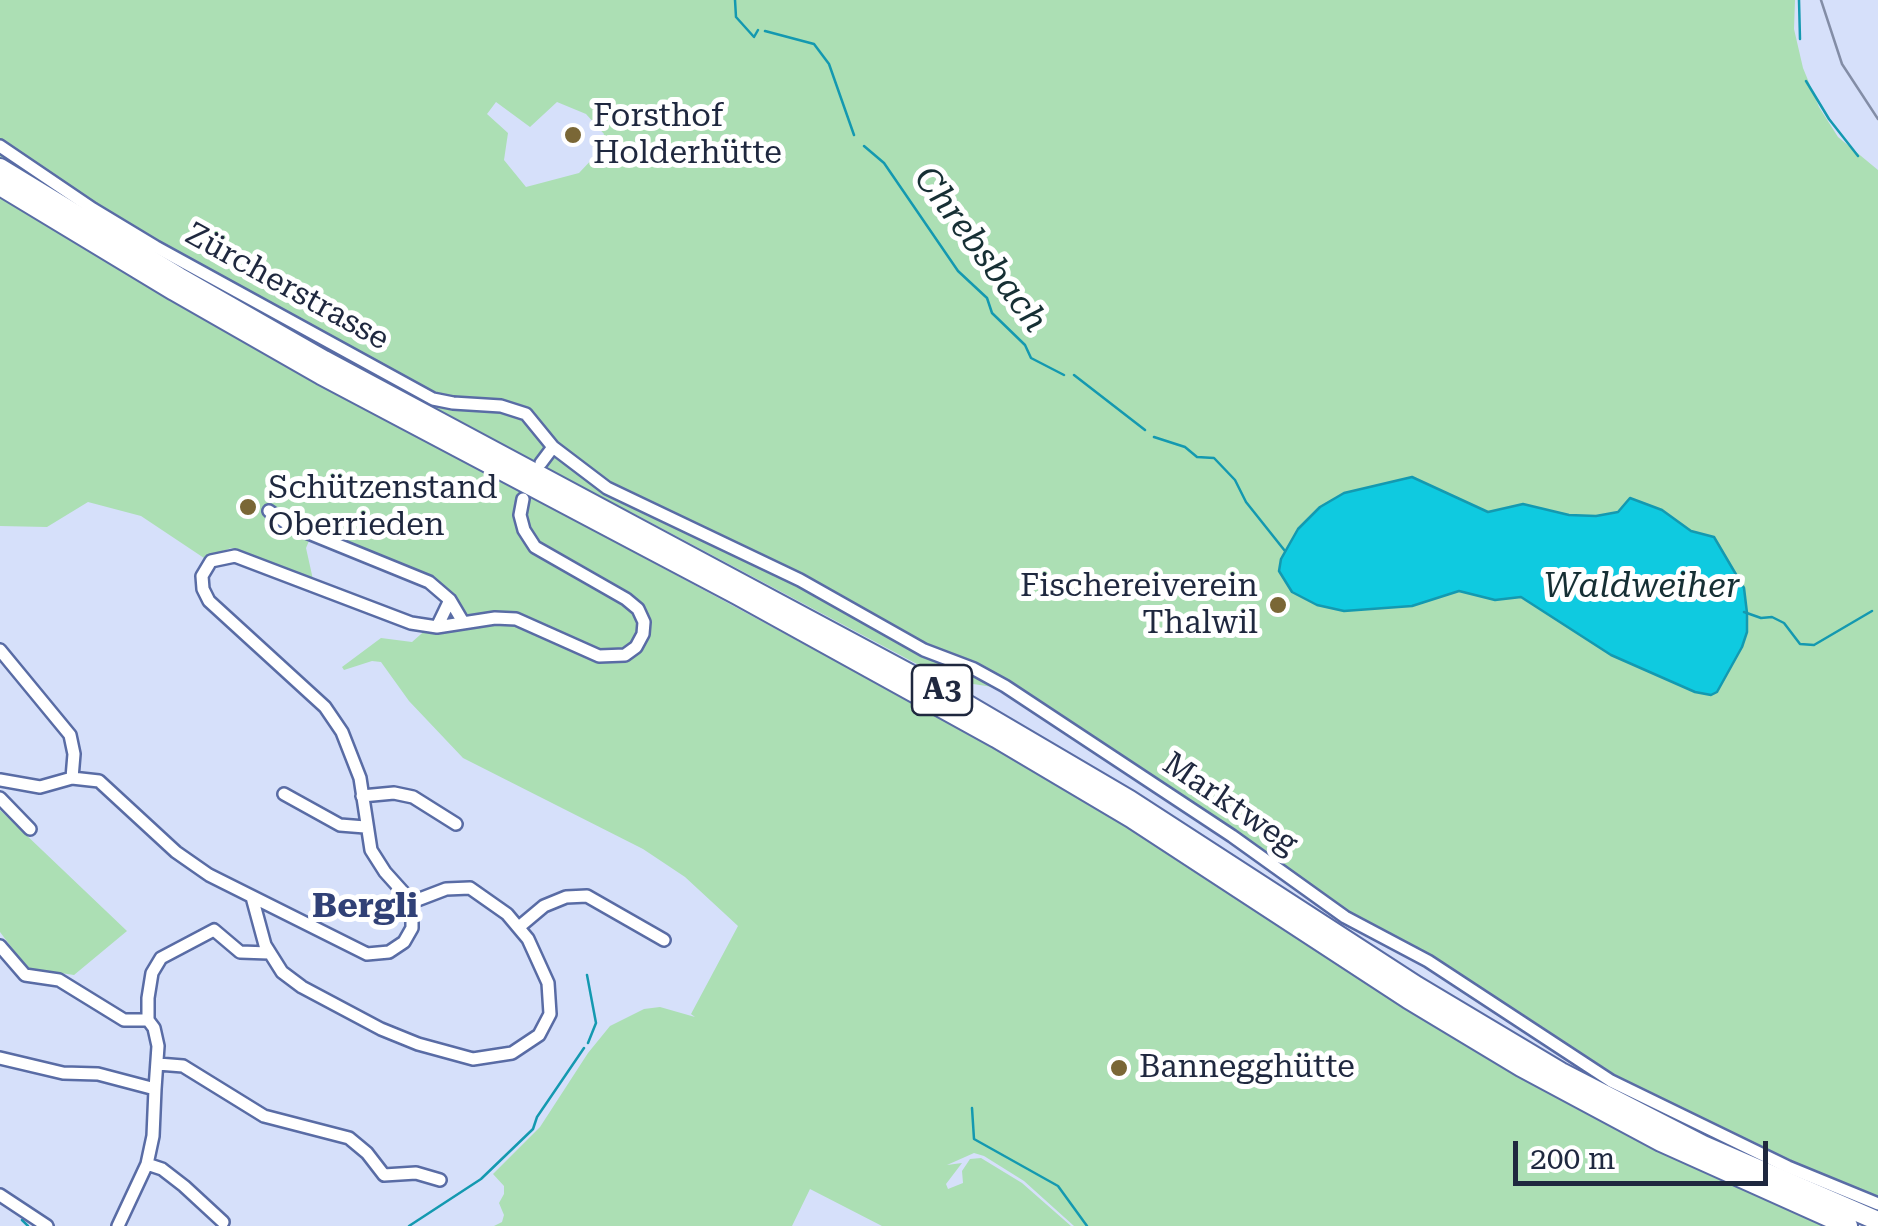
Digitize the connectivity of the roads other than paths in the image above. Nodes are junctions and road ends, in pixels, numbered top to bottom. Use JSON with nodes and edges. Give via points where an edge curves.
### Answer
{"nodes":[{"id":1,"x":0,"y":146,"type":"edge"},
{"id":2,"x":0,"y":168,"type":"edge"},
{"id":3,"x":0,"y":186,"type":"edge"},
{"id":4,"x":554,"y":447,"type":"junction"},
{"id":5,"x":541,"y":462,"type":"dead end"},
{"id":6,"x":524,"y":499,"type":"dead end"},
{"id":7,"x":269,"y":510,"type":"dead end"},
{"id":8,"x":450,"y":600,"type":"junction"},
{"id":9,"x":463,"y":622,"type":"junction"},
{"id":10,"x":437,"y":627,"type":"junction"},
{"id":11,"x":0,"y":650,"type":"edge"},
{"id":12,"x":72,"y":778,"type":"junction"},
{"id":13,"x":0,"y":780,"type":"edge"},
{"id":14,"x":284,"y":794,"type":"dead end"},
{"id":15,"x":362,"y":796,"type":"junction"},
{"id":16,"x":0,"y":798,"type":"edge"},
{"id":17,"x":456,"y":824,"type":"dead end"},
{"id":18,"x":365,"y":827,"type":"junction"},
{"id":19,"x":30,"y":829,"type":"dead end"},
{"id":20,"x":252,"y":898,"type":"junction"},
{"id":21,"x":412,"y":902,"type":"junction"},
{"id":22,"x":519,"y":927,"type":"junction"},
{"id":23,"x":664,"y":940,"type":"dead end"},
{"id":24,"x":0,"y":946,"type":"edge"},
{"id":25,"x":269,"y":953,"type":"junction"},
{"id":26,"x":148,"y":1020,"type":"junction"},
{"id":27,"x":0,"y":1058,"type":"edge"},
{"id":28,"x":158,"y":1064,"type":"junction"},
{"id":29,"x":155,"y":1089,"type":"junction"},
{"id":30,"x":148,"y":1164,"type":"junction"},
{"id":31,"x":440,"y":1180,"type":"dead end"},
{"id":32,"x":0,"y":1196,"type":"edge"},
{"id":33,"x":1878,"y":1204,"type":"edge"},
{"id":34,"x":1878,"y":1221,"type":"edge"},
{"id":35,"x":223,"y":1222,"type":"dead end"},
{"id":36,"x":47,"y":1226,"type":"edge"},
{"id":37,"x":118,"y":1226,"type":"edge"},
{"id":38,"x":1848,"y":1226,"type":"edge"}],
"edges":[{"from":1,"to":4,"type":"street","name":"Zürcherstrasse","via":[[156,247],[433,398],[526,414]]},
{"from":2,"to":34,"type":"highway","number":"A3","via":[[324,360],[970,706],[1560,1072],[1703,1145]]},
{"from":3,"to":38,"type":"highway","number":"A3","via":[[321,375],[996,738],[1548,1082]]},
{"from":4,"to":5,"type":"street"},
{"from":4,"to":33,"type":"street","name":"Marktweg","via":[[607,488],[1004,686],[1345,916],[1612,1081]]},
{"from":6,"to":9,"type":"street","via":[[520,515],[535,547],[626,599],[638,609],[644,634],[625,656],[612,658],[516,620]]},
{"from":7,"to":8,"type":"street","via":[[290,525],[415,575]]},
{"from":8,"to":9,"type":"street"},
{"from":8,"to":10,"type":"street"},
{"from":9,"to":10,"type":"street"},
{"from":10,"to":15,"type":"street","via":[[393,617],[235,556],[211,561],[202,576],[209,601],[325,706],[352,754]]},
{"from":11,"to":12,"type":"street","via":[[70,735]]},
{"from":12,"to":13,"type":"street","via":[[40,788]]},
{"from":12,"to":20,"type":"street","via":[[99,781],[176,852]]},
{"from":14,"to":18,"type":"street","via":[[340,825]]},
{"from":15,"to":17,"type":"street","via":[[413,797]]},
{"from":15,"to":18,"type":"street"},
{"from":16,"to":19,"type":"street"},
{"from":18,"to":21,"type":"street","via":[[376,860]]},
{"from":20,"to":21,"type":"street","via":[[378,955],[409,935]]},
{"from":20,"to":25,"type":"street"},
{"from":21,"to":22,"type":"street","via":[[470,888]]},
{"from":22,"to":23,"type":"street","via":[[544,906],[588,896]]},
{"from":22,"to":25,"type":"street","via":[[544,972],[550,1014],[532,1041],[487,1059],[441,1052],[382,1029],[290,979]]},
{"from":24,"to":26,"type":"street","via":[[25,975],[59,980],[124,1020]]},
{"from":25,"to":26,"type":"street","via":[[240,952],[214,930],[173,950],[152,973]]},
{"from":26,"to":28,"type":"street"},
{"from":27,"to":29,"type":"street"},
{"from":28,"to":29,"type":"street"},
{"from":28,"to":31,"type":"street","via":[[183,1066],[264,1116],[349,1138],[384,1175]]},
{"from":29,"to":30,"type":"street"},
{"from":30,"to":35,"type":"street"},
{"from":30,"to":37,"type":"street"},
{"from":32,"to":36,"type":"street"}]}
